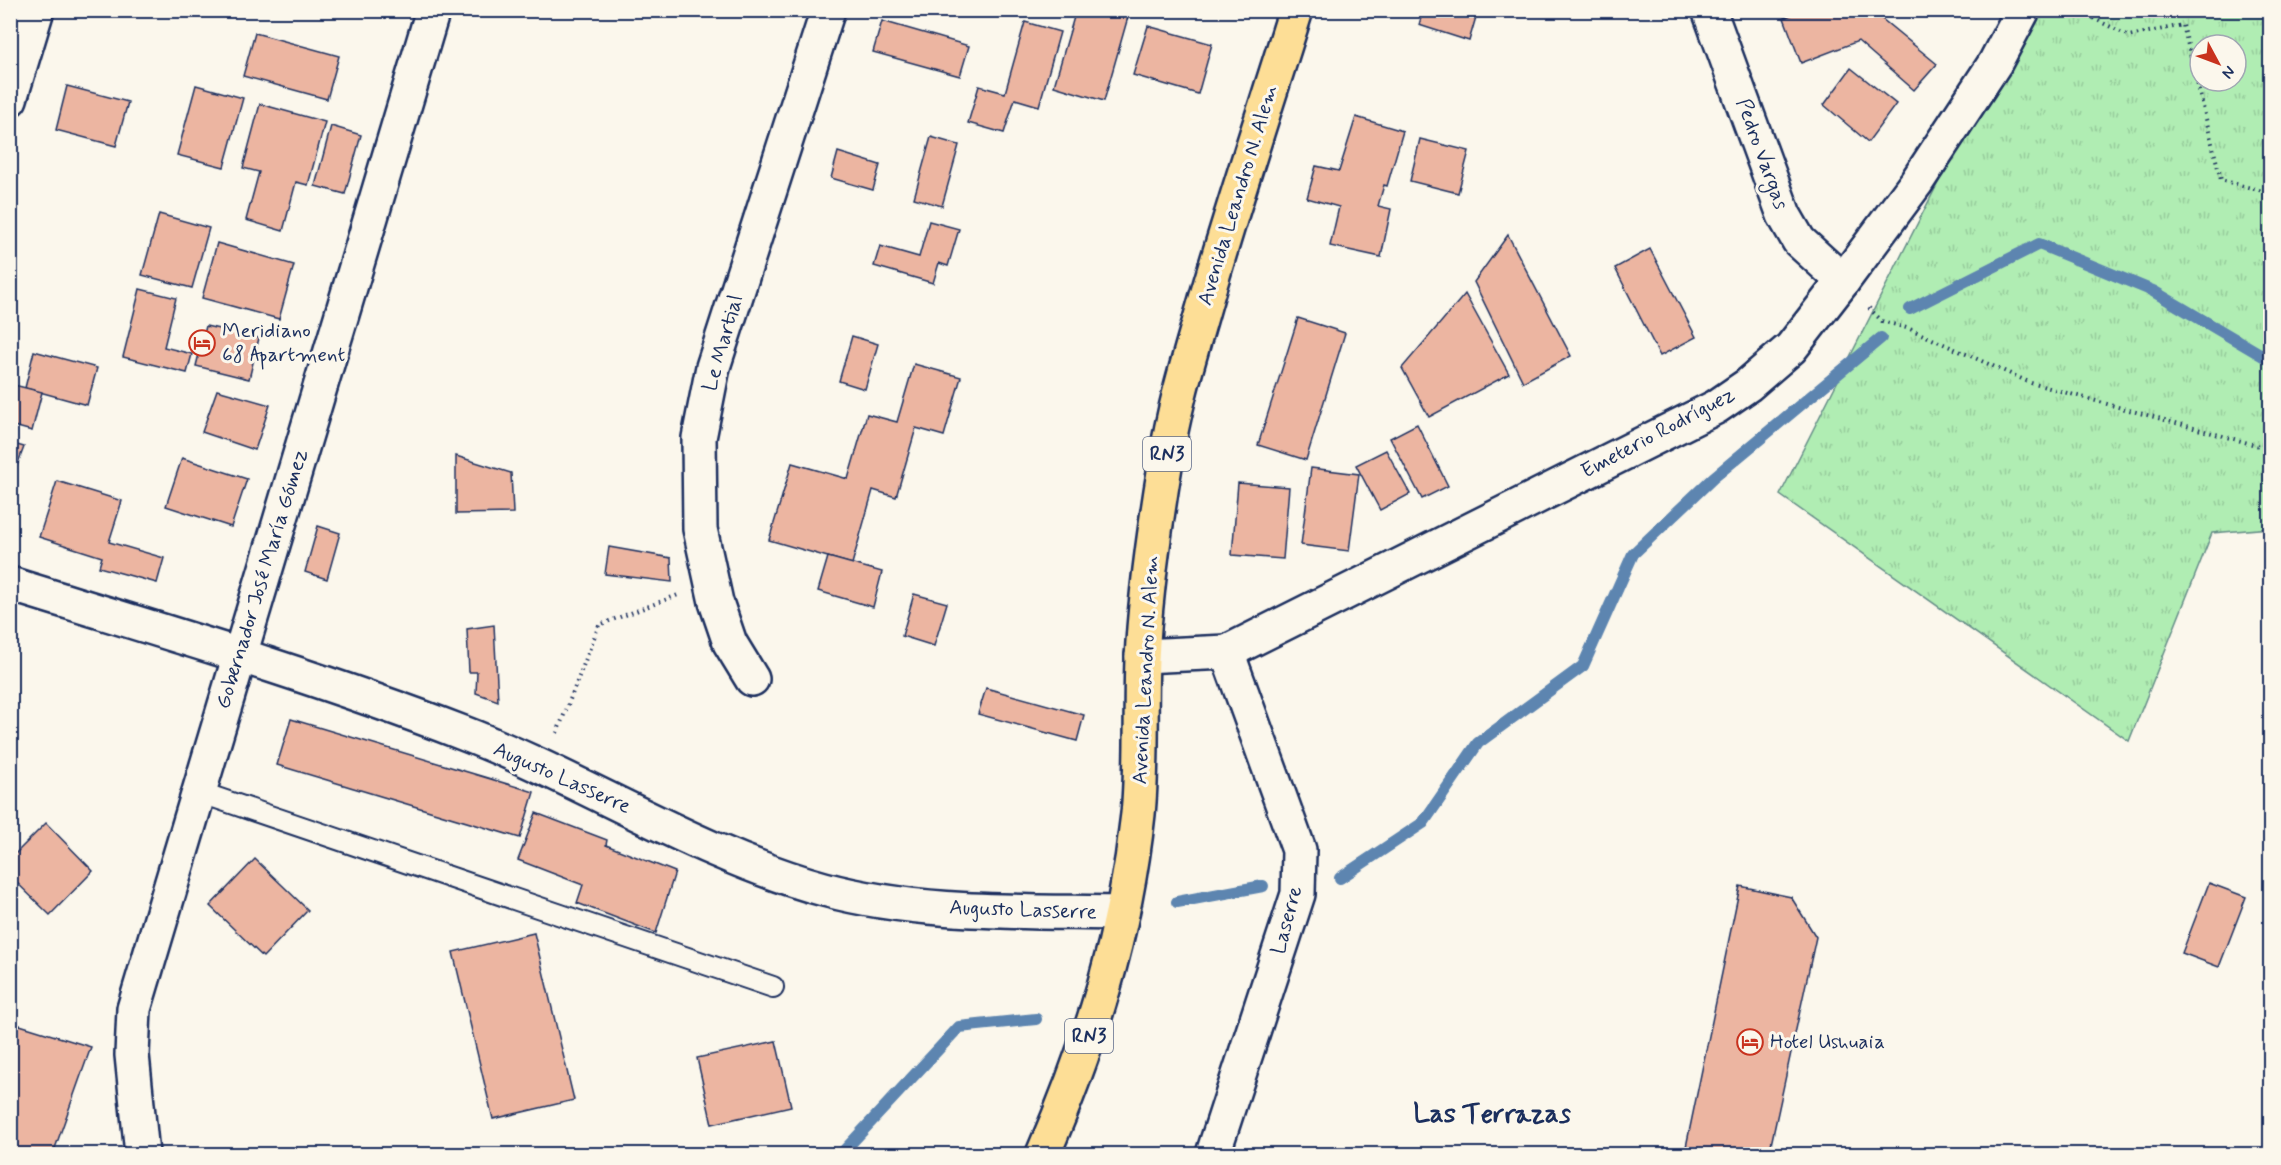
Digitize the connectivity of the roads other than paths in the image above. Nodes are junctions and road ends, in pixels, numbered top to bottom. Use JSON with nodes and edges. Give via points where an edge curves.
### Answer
{"nodes":[{"id":1,"x":37,"y":10,"type":"edge"},
{"id":2,"x":433,"y":10,"type":"edge"},
{"id":3,"x":828,"y":10,"type":"edge"},
{"id":4,"x":1296,"y":10,"type":"edge"},
{"id":5,"x":1709,"y":10,"type":"edge"},
{"id":6,"x":2023,"y":10,"type":"edge"},
{"id":7,"x":10,"y":99,"type":"edge"},
{"id":8,"x":1843,"y":281,"type":"junction"},
{"id":9,"x":10,"y":584,"type":"edge"},
{"id":10,"x":1227,"y":652,"type":"junction"},
{"id":11,"x":239,"y":655,"type":"junction"},
{"id":12,"x":1142,"y":656,"type":"junction"},
{"id":13,"x":752,"y":679,"type":"dead end"},
{"id":14,"x":199,"y":792,"type":"junction"},
{"id":15,"x":1122,"y":914,"type":"junction"},
{"id":16,"x":773,"y":987,"type":"dead end"},
{"id":17,"x":142,"y":1155,"type":"edge"},
{"id":18,"x":1043,"y":1155,"type":"edge"},
{"id":19,"x":1213,"y":1155,"type":"edge"}],
"edges":[{"from":1,"to":7,"type":"street"},
{"from":2,"to":11,"type":"street","name":"Gobernador José María Gómez"},
{"from":3,"to":13,"type":"street","name":"Le Martial","via":[[713,367],[699,438],[700,529],[730,643]]},
{"from":4,"to":12,"type":"highway","name":"Avenida Leandro N. Alem","number":"RN3","via":[[1185,373],[1166,457],[1148,579]]},
{"from":5,"to":8,"type":"street","name":"Pedro Vargas","via":[[1784,215],[1799,241]]},
{"from":6,"to":8,"type":"street","name":"Emeterio Rodríguez","via":[[1995,63],[1929,163]]},
{"from":8,"to":10,"type":"street","name":"Emeterio Rodríguez","via":[[1791,348],[1716,407]]},
{"from":9,"to":11,"type":"street","name":"Augusto Lasserre"},
{"from":10,"to":12,"type":"street","name":"Emeterio Rodríguez"},
{"from":10,"to":19,"type":"street","name":"Laserre","via":[[1299,850],[1298,894]]},
{"from":11,"to":14,"type":"street","name":"Gobernador José María Gómez"},
{"from":11,"to":15,"type":"street","name":"Augusto Lasserre","via":[[464,733],[761,869],[826,890],[889,902],[962,909]]},
{"from":12,"to":15,"type":"highway","name":"Avenida Leandro N. Alem","number":"RN3","via":[[1138,813]]},
{"from":14,"to":16,"type":"lane"},
{"from":14,"to":17,"type":"street","name":"Gobernador José María Gómez","via":[[134,1009],[132,1055]]},
{"from":15,"to":18,"type":"highway","name":"Avenida Leandro N. Alem","number":"RN3","via":[[1103,995],[1076,1079]]}]}
